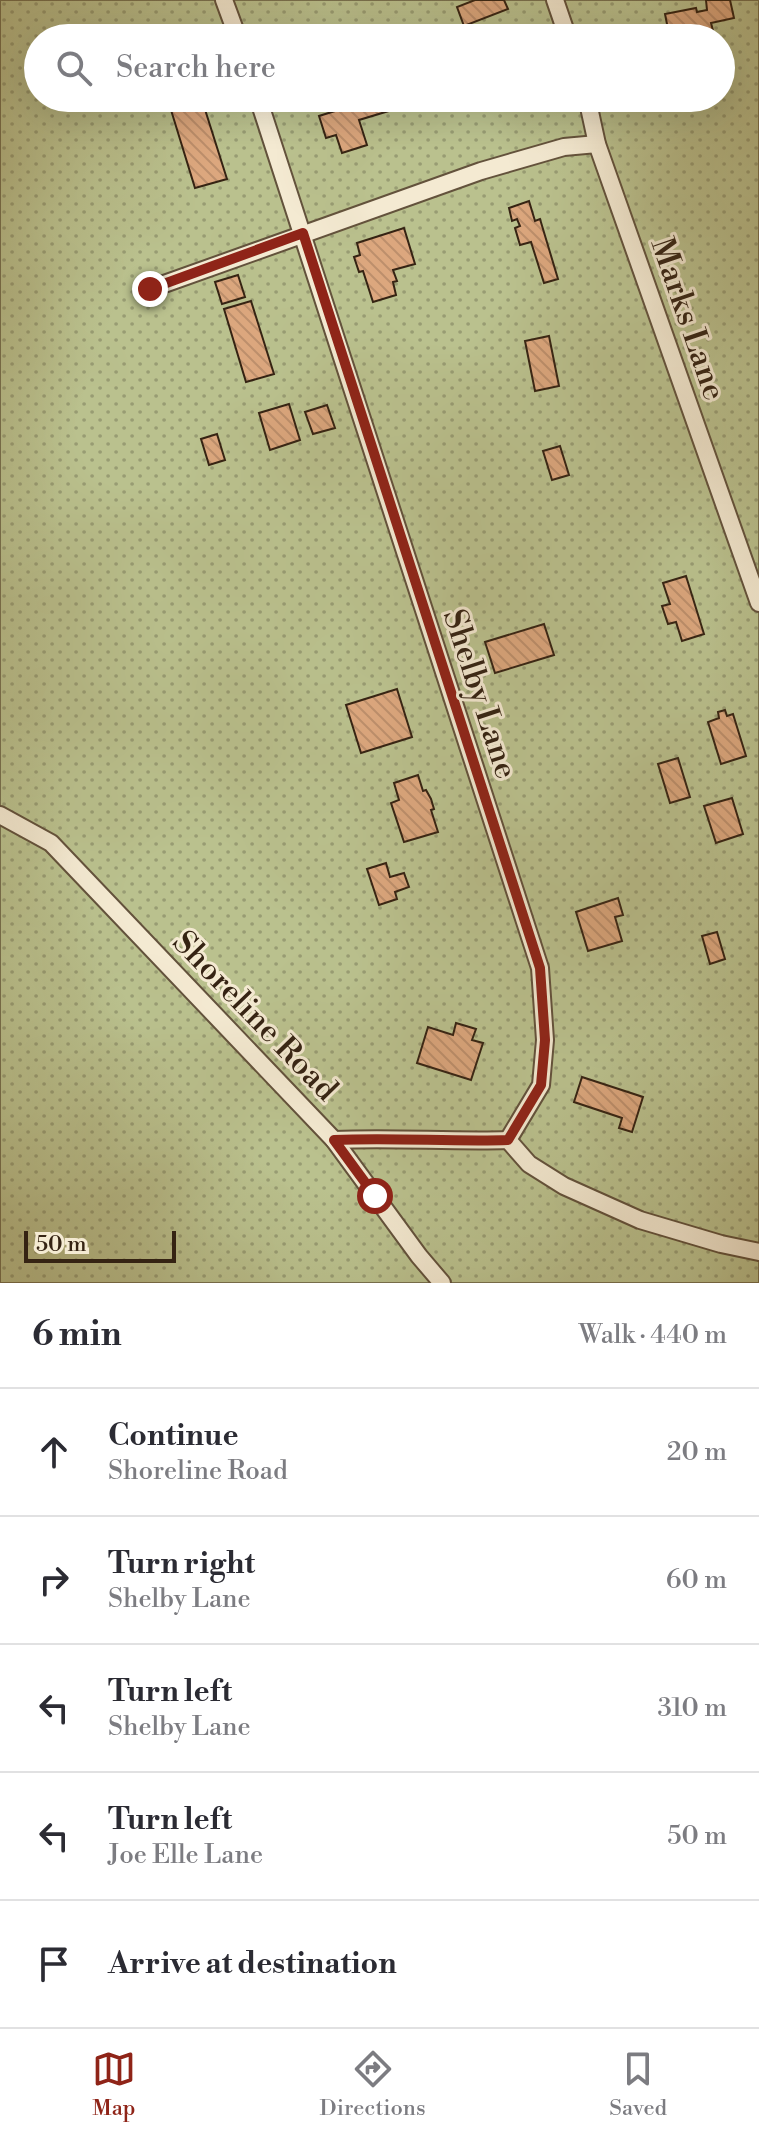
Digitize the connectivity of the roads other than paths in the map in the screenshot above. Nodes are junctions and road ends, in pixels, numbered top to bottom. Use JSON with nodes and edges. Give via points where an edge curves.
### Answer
{"nodes":[{"id":1,"x":224,"y":0,"type":"edge"},
{"id":2,"x":555,"y":0,"type":"edge"},
{"id":3,"x":233,"y":24,"type":"edge"},
{"id":4,"x":563,"y":24,"type":"edge"},
{"id":5,"x":263,"y":112,"type":"edge"},
{"id":6,"x":590,"y":112,"type":"edge"},
{"id":7,"x":597,"y":144,"type":"junction"},
{"id":8,"x":303,"y":233,"type":"junction"},
{"id":9,"x":150,"y":289,"type":"dead end"},
{"id":10,"x":759,"y":603,"type":"edge"},
{"id":11,"x":0,"y":815,"type":"edge"},
{"id":12,"x":334,"y":1140,"type":"junction"},
{"id":13,"x":508,"y":1140,"type":"junction"},
{"id":14,"x":759,"y":1252,"type":"edge"},
{"id":15,"x":442,"y":1283,"type":"edge"}],
"edges":[{"from":1,"to":3,"type":"street"},
{"from":2,"to":4,"type":"street"},
{"from":5,"to":8,"type":"street","name":"Shelby Lane"},
{"from":6,"to":7,"type":"street","name":"Marks Lane"},
{"from":7,"to":8,"type":"street","via":[[564,147],[481,171]]},
{"from":7,"to":10,"type":"street","name":"Marks Lane"},
{"from":8,"to":9,"type":"street"},
{"from":8,"to":13,"type":"street","name":"Shelby Lane","via":[[540,968],[545,1040],[541,1085]]},
{"from":11,"to":12,"type":"street","name":"Shoreline Road","via":[[51,843]]},
{"from":12,"to":13,"type":"street"},
{"from":12,"to":15,"type":"street","name":"Shoreline Road"},
{"from":13,"to":14,"type":"street","via":[[529,1164],[564,1186],[640,1220]]}]}
